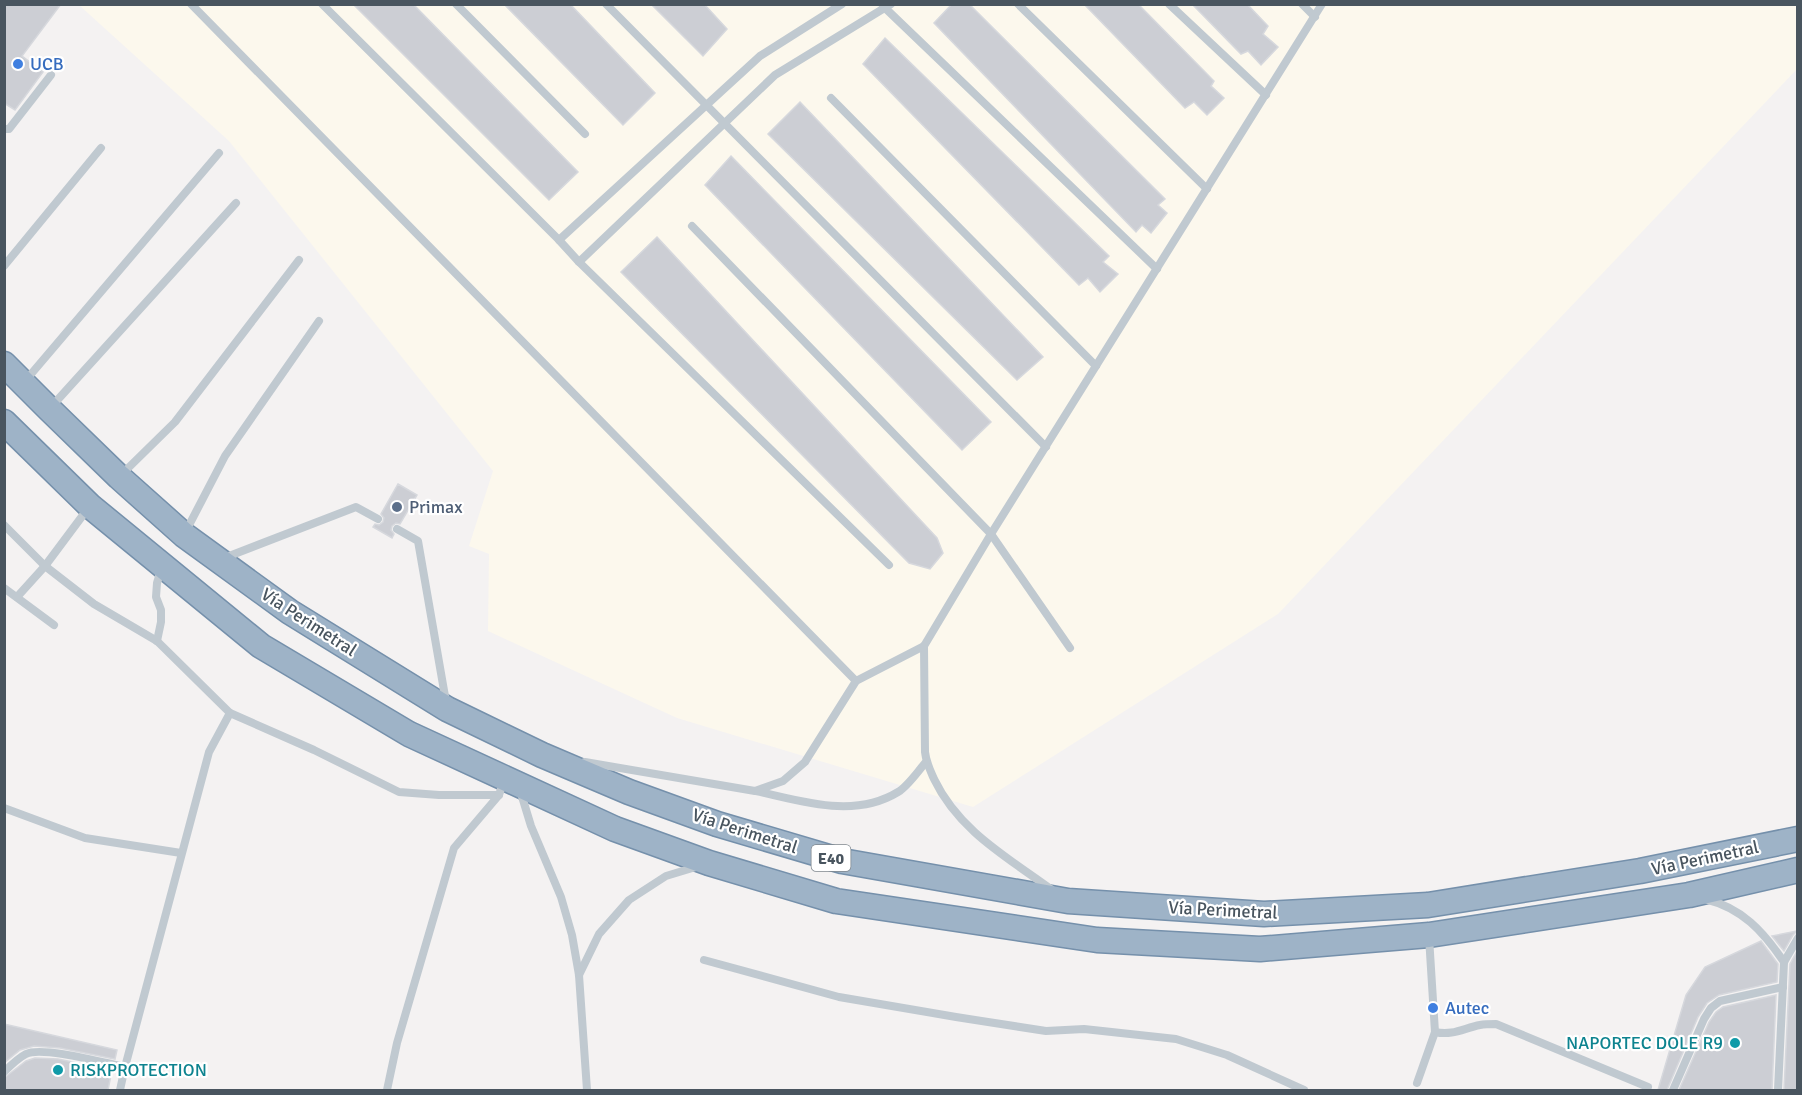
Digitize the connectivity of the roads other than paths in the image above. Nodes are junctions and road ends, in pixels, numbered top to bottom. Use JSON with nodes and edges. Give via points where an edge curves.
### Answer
{"nodes":[{"id":1,"x":191,"y":4,"type":"edge"},
{"id":2,"x":322,"y":4,"type":"edge"},
{"id":3,"x":456,"y":4,"type":"edge"},
{"id":4,"x":606,"y":4,"type":"edge"},
{"id":5,"x":842,"y":4,"type":"edge"},
{"id":6,"x":1018,"y":4,"type":"edge"},
{"id":7,"x":1169,"y":4,"type":"edge"},
{"id":8,"x":1302,"y":4,"type":"edge"},
{"id":9,"x":1322,"y":4,"type":"edge"},
{"id":10,"x":886,"y":6,"type":"edge"},
{"id":11,"x":1315,"y":17,"type":"junction"},
{"id":12,"x":51,"y":75,"type":"dead end"},
{"id":13,"x":1266,"y":95,"type":"junction"},
{"id":14,"x":831,"y":98,"type":"dead end"},
{"id":15,"x":707,"y":105,"type":"junction"},
{"id":16,"x":725,"y":123,"type":"junction"},
{"id":17,"x":4,"y":129,"type":"edge"},
{"id":18,"x":585,"y":134,"type":"dead end"},
{"id":19,"x":101,"y":148,"type":"dead end"},
{"id":20,"x":219,"y":153,"type":"dead end"},
{"id":21,"x":1207,"y":189,"type":"junction"},
{"id":22,"x":236,"y":203,"type":"dead end"},
{"id":23,"x":692,"y":226,"type":"dead end"},
{"id":24,"x":559,"y":240,"type":"junction"},
{"id":25,"x":299,"y":260,"type":"dead end"},
{"id":26,"x":579,"y":262,"type":"junction"},
{"id":27,"x":4,"y":266,"type":"edge"},
{"id":28,"x":1156,"y":269,"type":"junction"},
{"id":29,"x":320,"y":321,"type":"dead end"},
{"id":30,"x":4,"y":364,"type":"edge"},
{"id":31,"x":1096,"y":366,"type":"junction"},
{"id":32,"x":23,"y":383,"type":"junction"},
{"id":33,"x":49,"y":409,"type":"junction"},
{"id":34,"x":4,"y":422,"type":"edge"},
{"id":35,"x":1046,"y":447,"type":"junction"},
{"id":36,"x":119,"y":477,"type":"junction"},
{"id":37,"x":90,"y":506,"type":"junction"},
{"id":38,"x":378,"y":519,"type":"dead end"},
{"id":39,"x":4,"y":525,"type":"edge"},
{"id":40,"x":397,"y":529,"type":"dead end"},
{"id":41,"x":991,"y":534,"type":"junction"},
{"id":42,"x":184,"y":535,"type":"junction"},
{"id":43,"x":218,"y":560,"type":"junction"},
{"id":44,"x":45,"y":566,"type":"junction"},
{"id":45,"x":162,"y":566,"type":"junction"},
{"id":46,"x":889,"y":566,"type":"dead end"},
{"id":47,"x":4,"y":588,"type":"edge"},
{"id":48,"x":17,"y":597,"type":"junction"},
{"id":49,"x":54,"y":626,"type":"dead end"},
{"id":50,"x":157,"y":641,"type":"junction"},
{"id":51,"x":924,"y":646,"type":"junction"},
{"id":52,"x":1070,"y":648,"type":"dead end"},
{"id":53,"x":856,"y":681,"type":"junction"},
{"id":54,"x":447,"y":709,"type":"junction"},
{"id":55,"x":230,"y":713,"type":"junction"},
{"id":56,"x":542,"y":755,"type":"junction"},
{"id":57,"x":926,"y":762,"type":"junction"},
{"id":58,"x":507,"y":786,"type":"junction"},
{"id":59,"x":755,"y":791,"type":"junction"},
{"id":60,"x":4,"y":807,"type":"edge"},
{"id":61,"x":1797,"y":839,"type":"edge"},
{"id":62,"x":181,"y":853,"type":"junction"},
{"id":63,"x":709,"y":863,"type":"junction"},
{"id":64,"x":1797,"y":870,"type":"edge"},
{"id":65,"x":1689,"y":895,"type":"junction"},
{"id":66,"x":1068,"y":901,"type":"junction"},
{"id":67,"x":1429,"y":935,"type":"junction"},
{"id":68,"x":1797,"y":938,"type":"edge"},
{"id":69,"x":704,"y":960,"type":"dead end"},
{"id":70,"x":1784,"y":962,"type":"junction"},
{"id":71,"x":579,"y":975,"type":"junction"},
{"id":72,"x":1783,"y":987,"type":"junction"},
{"id":73,"x":1435,"y":1032,"type":"junction"},
{"id":74,"x":125,"y":1067,"type":"junction"},
{"id":75,"x":4,"y":1072,"type":"edge"},
{"id":76,"x":1417,"y":1083,"type":"dead end"},
{"id":77,"x":1648,"y":1088,"type":"dead end"},
{"id":78,"x":120,"y":1090,"type":"edge"},
{"id":79,"x":387,"y":1090,"type":"edge"},
{"id":80,"x":587,"y":1090,"type":"edge"},
{"id":81,"x":1304,"y":1090,"type":"edge"},
{"id":82,"x":1673,"y":1090,"type":"edge"},
{"id":83,"x":1778,"y":1090,"type":"edge"}],
"edges":[{"from":1,"to":53,"type":"lane"},
{"from":2,"to":24,"type":"lane"},
{"from":3,"to":18,"type":"lane"},
{"from":4,"to":15,"type":"lane"},
{"from":5,"to":15,"type":"lane","via":[[760,56]]},
{"from":6,"to":21,"type":"lane"},
{"from":7,"to":13,"type":"lane"},
{"from":8,"to":11,"type":"lane"},
{"from":9,"to":11,"type":"lane"},
{"from":10,"to":16,"type":"lane","via":[[775,75]]},
{"from":10,"to":28,"type":"lane"},
{"from":11,"to":13,"type":"lane"},
{"from":12,"to":17,"type":"lane","via":[[9,129]]},
{"from":13,"to":21,"type":"lane"},
{"from":14,"to":31,"type":"lane"},
{"from":15,"to":16,"type":"lane"},
{"from":15,"to":24,"type":"lane"},
{"from":16,"to":26,"type":"lane"},
{"from":16,"to":35,"type":"lane"},
{"from":19,"to":27,"type":"lane"},
{"from":20,"to":32,"type":"lane"},
{"from":21,"to":28,"type":"lane"},
{"from":22,"to":33,"type":"lane"},
{"from":23,"to":41,"type":"lane"},
{"from":24,"to":26,"type":"lane"},
{"from":25,"to":36,"type":"lane","via":[[175,422]]},
{"from":26,"to":46,"type":"lane"},
{"from":28,"to":31,"type":"lane"},
{"from":29,"to":42,"type":"lane","via":[[225,456]]},
{"from":30,"to":32,"type":"highway","name":"Vía Perimetral","number":"E40"},
{"from":31,"to":35,"type":"lane"},
{"from":32,"to":33,"type":"highway","name":"Vía Perimetral","number":"E40"},
{"from":33,"to":36,"type":"highway","name":"Vía Perimetral","number":"E40"},
{"from":34,"to":37,"type":"highway","name":"Vía Perimetral","number":"E40"},
{"from":35,"to":41,"type":"lane"},
{"from":36,"to":42,"type":"highway","name":"Vía Perimetral","number":"E40"},
{"from":37,"to":44,"type":"lane"},
{"from":37,"to":45,"type":"highway","name":"Vía Perimetral","number":"E40"},
{"from":38,"to":43,"type":"lane","via":[[356,507]]},
{"from":39,"to":44,"type":"lane"},
{"from":40,"to":54,"type":"lane","via":[[418,541]]},
{"from":41,"to":51,"type":"lane"},
{"from":41,"to":52,"type":"lane"},
{"from":42,"to":43,"type":"highway","name":"Vía Perimetral","number":"E40"},
{"from":43,"to":54,"type":"highway","name":"Vía Perimetral","number":"E40","via":[[290,612]]},
{"from":44,"to":48,"type":"lane"},
{"from":44,"to":50,"type":"lane","via":[[94,604]]},
{"from":45,"to":50,"type":"lane","via":[[156,597],[161,610]]},
{"from":45,"to":58,"type":"highway","name":"Vía Perimetral","number":"E40","via":[[261,646],[409,734]]},
{"from":47,"to":48,"type":"lane"},
{"from":48,"to":49,"type":"lane"},
{"from":50,"to":55,"type":"lane"},
{"from":51,"to":53,"type":"lane"},
{"from":51,"to":57,"type":"lane"},
{"from":53,"to":59,"type":"lane","via":[[804,762],[783,781]]},
{"from":54,"to":56,"type":"highway","name":"Vía Perimetral","number":"E40"},
{"from":55,"to":58,"type":"lane","via":[[399,792],[439,795]]},
{"from":55,"to":62,"type":"lane","via":[[209,752]]},
{"from":56,"to":59,"type":"lane"},
{"from":56,"to":66,"type":"highway","name":"Vía Perimetral","number":"E40","via":[[717,824],[842,861]]},
{"from":57,"to":59,"type":"lane","via":[[899,792],[873,804],[843,807]]},
{"from":57,"to":66,"type":"lane","via":[[943,796],[975,834]]},
{"from":58,"to":63,"type":"highway","name":"Vía Perimetral","number":"E40"},
{"from":58,"to":71,"type":"lane","via":[[531,826],[564,907]]},
{"from":58,"to":79,"type":"lane","via":[[454,848]]},
{"from":60,"to":62,"type":"lane","via":[[85,838]]},
{"from":61,"to":66,"type":"highway","name":"Vía Perimetral","number":"E40","via":[[1640,872],[1428,905],[1264,914]]},
{"from":62,"to":74,"type":"lane"},
{"from":63,"to":67,"type":"highway","name":"Vía Perimetral","number":"E40","via":[[836,901],[1097,940],[1260,949]]},
{"from":63,"to":71,"type":"lane","via":[[666,876],[628,900],[599,934]]},
{"from":64,"to":65,"type":"highway","name":"Vía Perimetral","number":"E40"},
{"from":65,"to":67,"type":"highway","name":"Vía Perimetral","number":"E40"},
{"from":65,"to":70,"type":"lane","via":[[1718,902],[1745,916],[1767,937]]},
{"from":67,"to":73,"type":"lane"},
{"from":68,"to":70,"type":"lane"},
{"from":69,"to":81,"type":"lane","via":[[839,997],[945,1015],[1046,1031],[1084,1029],[1176,1039],[1227,1055]]},
{"from":70,"to":72,"type":"lane"},
{"from":71,"to":80,"type":"lane"},
{"from":72,"to":82,"type":"lane","via":[[1720,1001],[1711,1008]]},
{"from":72,"to":83,"type":"lane"},
{"from":73,"to":76,"type":"lane"},
{"from":73,"to":77,"type":"lane","via":[[1445,1034],[1496,1024]]},
{"from":74,"to":75,"type":"lane","via":[[42,1051],[28,1053]]},
{"from":74,"to":78,"type":"lane"}]}
